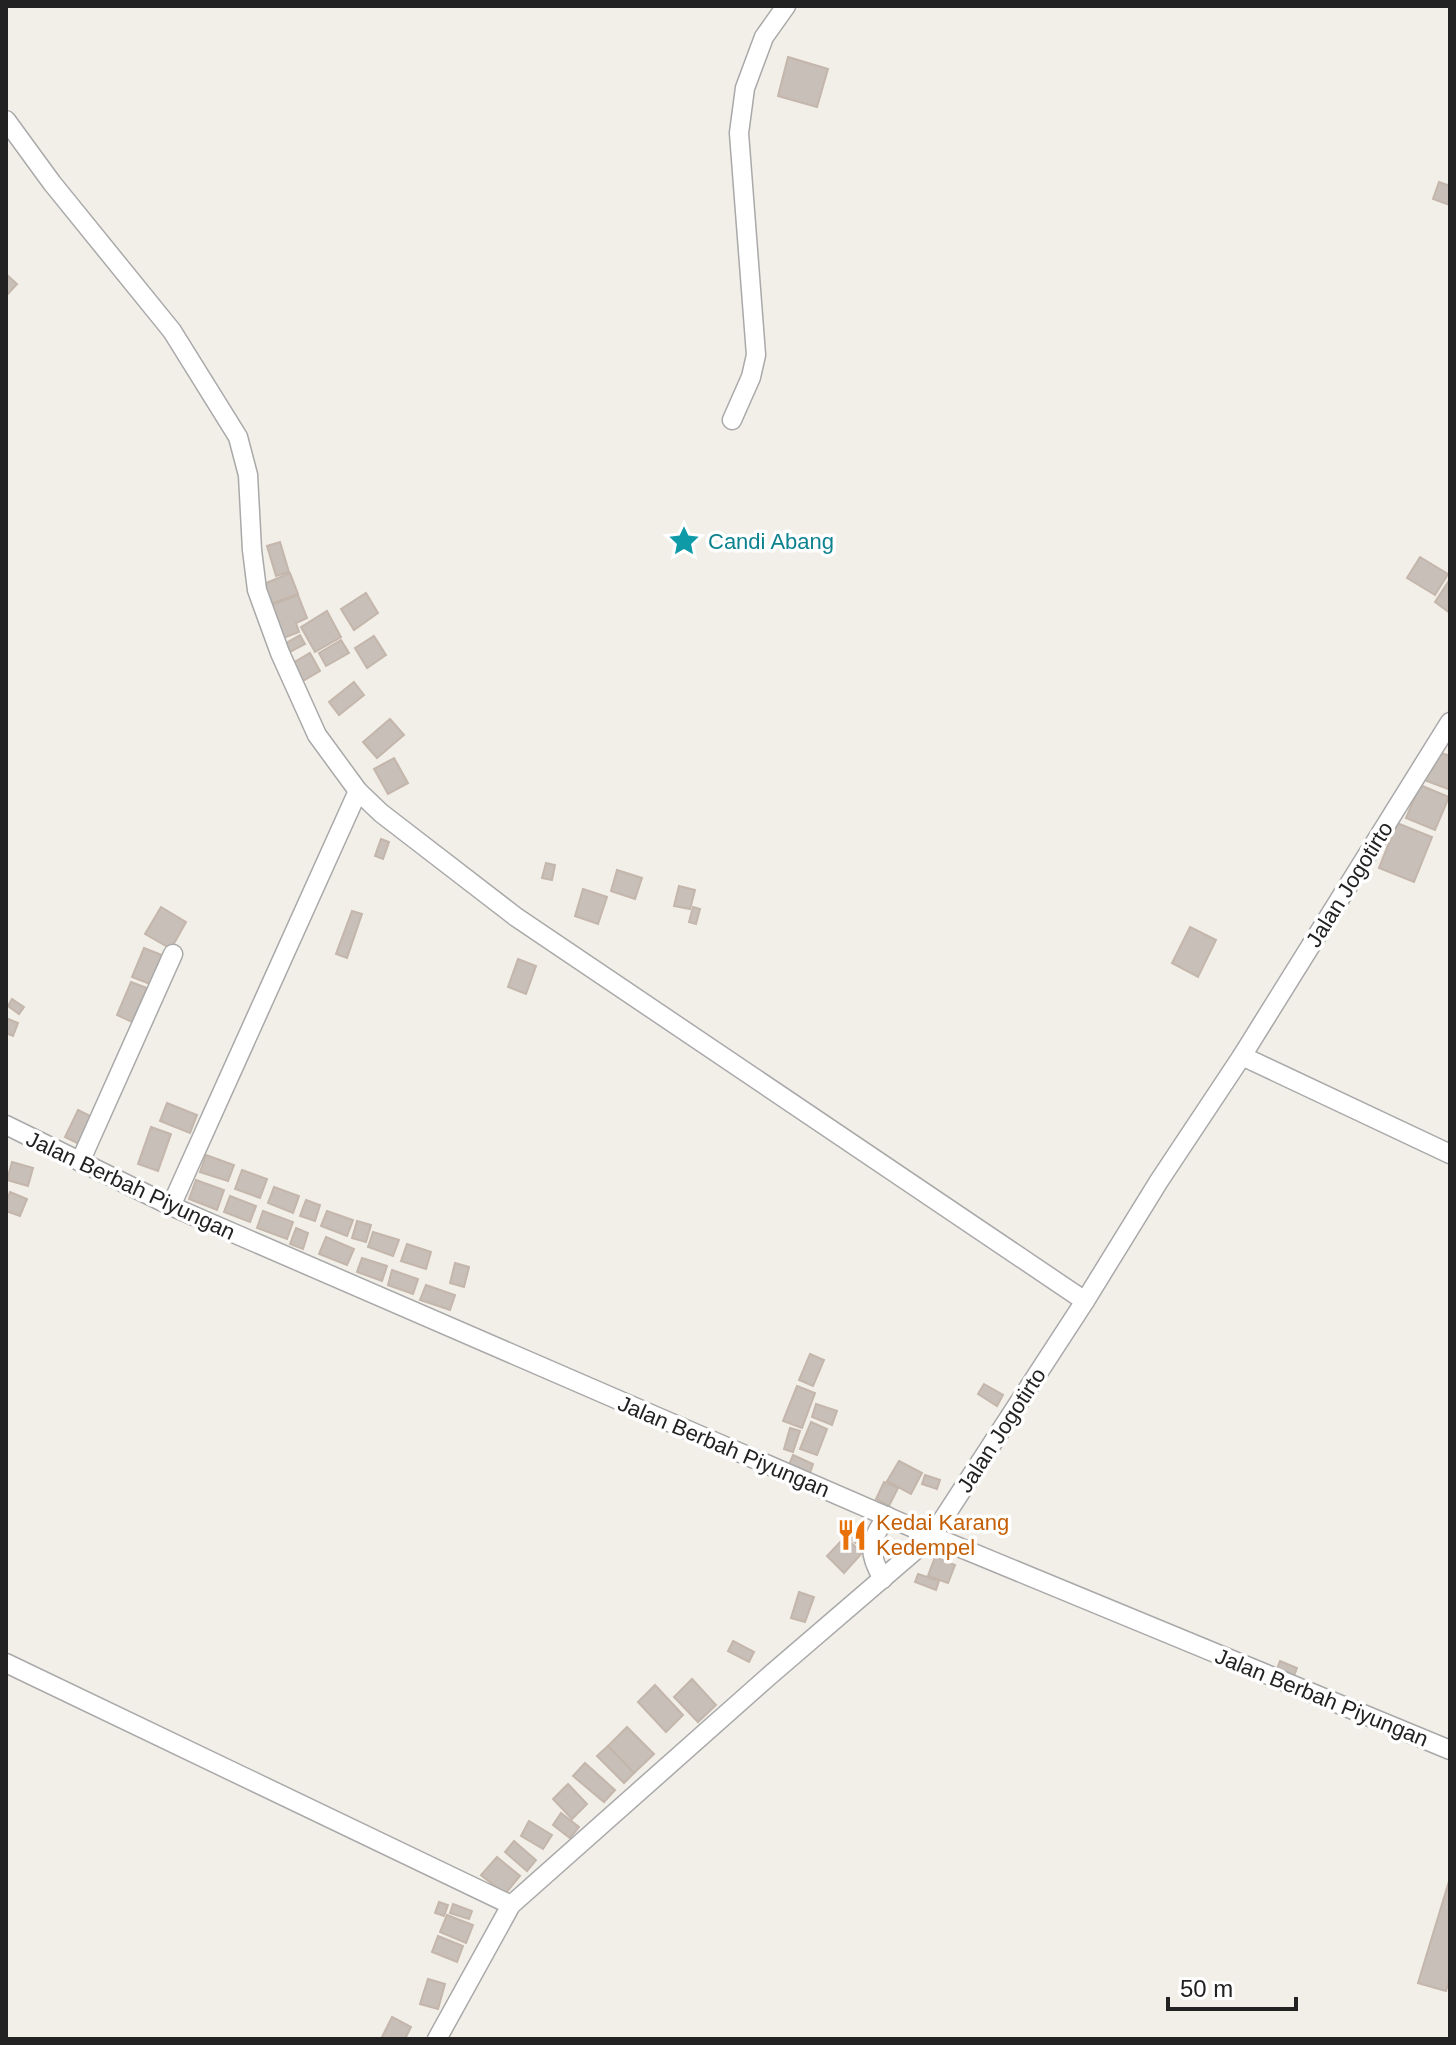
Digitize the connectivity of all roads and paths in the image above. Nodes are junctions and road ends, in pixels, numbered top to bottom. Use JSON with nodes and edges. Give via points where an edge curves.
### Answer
{"nodes":[{"id":1,"x":786,"y":6,"type":"edge"},
{"id":2,"x":6,"y":120,"type":"edge"},
{"id":3,"x":732,"y":420,"type":"dead end"},
{"id":4,"x":1450,"y":722,"type":"edge"},
{"id":5,"x":358,"y":791,"type":"junction"},
{"id":6,"x":173,"y":954,"type":"dead end"},
{"id":7,"x":1242,"y":1056,"type":"junction"},
{"id":8,"x":6,"y":1125,"type":"edge"},
{"id":9,"x":1450,"y":1154,"type":"edge"},
{"id":10,"x":80,"y":1162,"type":"junction"},
{"id":11,"x":171,"y":1206,"type":"junction"},
{"id":12,"x":1085,"y":1301,"type":"junction"},
{"id":13,"x":887,"y":1516,"type":"junction"},
{"id":14,"x":932,"y":1536,"type":"junction"},
{"id":15,"x":883,"y":1579,"type":"junction"},
{"id":16,"x":6,"y":1663,"type":"edge"},
{"id":17,"x":1450,"y":1750,"type":"edge"},
{"id":18,"x":511,"y":1905,"type":"junction"},
{"id":19,"x":437,"y":2039,"type":"edge"}],
"edges":[{"from":1,"to":3,"type":"street","via":[[764,37],[745,88],[739,133],[756,355]]},
{"from":2,"to":5,"type":"street","via":[[172,331],[238,437],[248,475],[257,590],[317,735]]},
{"from":4,"to":7,"type":"street","name":"Jalan Jogotirto"},
{"from":5,"to":11,"type":"street"},
{"from":5,"to":12,"type":"street","via":[[516,917]]},
{"from":6,"to":10,"type":"street"},
{"from":7,"to":9,"type":"street"},
{"from":7,"to":12,"type":"street","name":"Jalan Jogotirto"},
{"from":8,"to":10,"type":"street","name":"Jalan Berbah Piyungan"},
{"from":10,"to":11,"type":"street","name":"Jalan Berbah Piyungan"},
{"from":11,"to":13,"type":"street","name":"Jalan Berbah Piyungan"},
{"from":12,"to":14,"type":"street","name":"Jalan Jogotirto"},
{"from":13,"to":14,"type":"street","name":"Jalan Berbah Piyungan"},
{"from":13,"to":15,"type":"street","via":[[871,1548]]},
{"from":14,"to":15,"type":"street","name":"Jalan Jogotirto"},
{"from":14,"to":17,"type":"street","name":"Jalan Berbah Piyungan"},
{"from":15,"to":18,"type":"street","name":"Jalan Jogotirto"},
{"from":16,"to":18,"type":"street"},
{"from":18,"to":19,"type":"street","name":"Jalan Jogotirto"}]}
